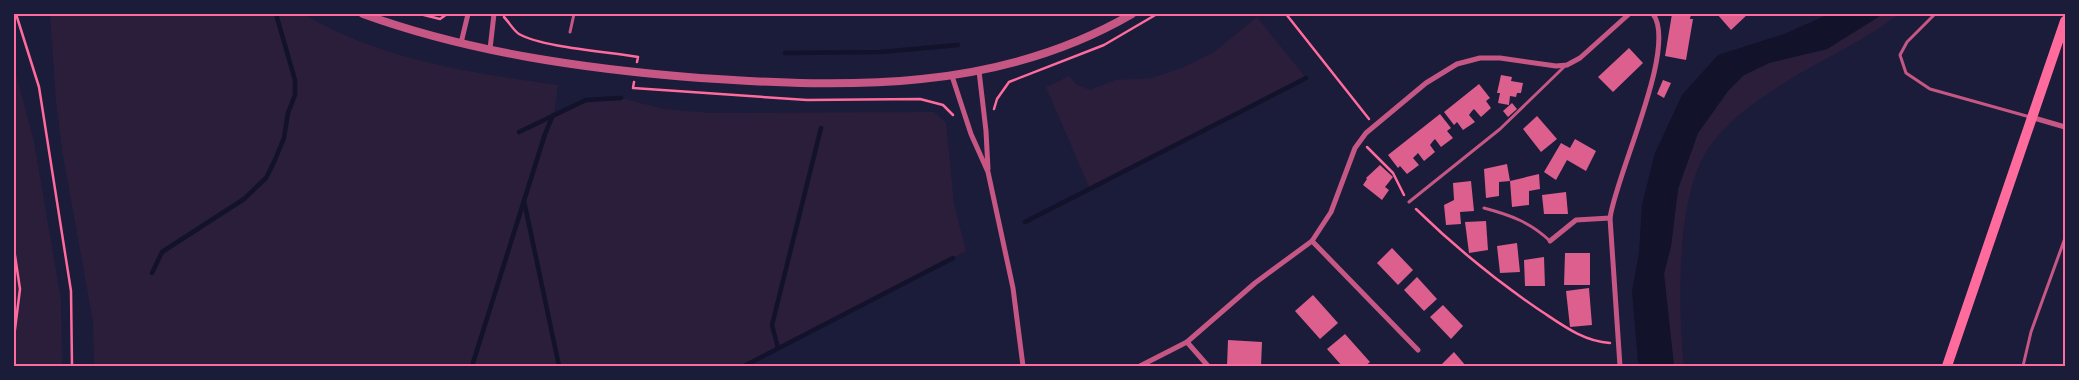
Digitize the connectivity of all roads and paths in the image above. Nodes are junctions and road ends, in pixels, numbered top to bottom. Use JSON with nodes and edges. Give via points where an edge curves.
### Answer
{"nodes":[{"id":1,"x":16,"y":14,"type":"edge"},
{"id":2,"x":363,"y":14,"type":"edge"},
{"id":3,"x":420,"y":14,"type":"edge"},
{"id":4,"x":447,"y":14,"type":"edge"},
{"id":5,"x":468,"y":14,"type":"edge"},
{"id":6,"x":494,"y":14,"type":"edge"},
{"id":7,"x":574,"y":14,"type":"edge"},
{"id":8,"x":1132,"y":14,"type":"edge"},
{"id":9,"x":1286,"y":14,"type":"edge"},
{"id":10,"x":1629,"y":14,"type":"edge"},
{"id":11,"x":1653,"y":14,"type":"edge"},
{"id":12,"x":1935,"y":14,"type":"edge"},
{"id":13,"x":18,"y":20,"type":"junction"},
{"id":14,"x":14,"y":21,"type":"edge"},
{"id":15,"x":2065,"y":21,"type":"edge"},
{"id":16,"x":570,"y":32,"type":"dead end"},
{"id":17,"x":461,"y":43,"type":"junction"},
{"id":18,"x":490,"y":49,"type":"junction"},
{"id":19,"x":1567,"y":65,"type":"junction"},
{"id":20,"x":979,"y":71,"type":"junction"},
{"id":21,"x":952,"y":76,"type":"junction"},
{"id":22,"x":2034,"y":118,"type":"junction"},
{"id":23,"x":1375,"y":126,"type":"junction"},
{"id":24,"x":2065,"y":128,"type":"edge"},
{"id":25,"x":1361,"y":140,"type":"junction"},
{"id":26,"x":988,"y":172,"type":"junction"},
{"id":27,"x":1409,"y":202,"type":"junction"},
{"id":28,"x":1484,"y":208,"type":"dead end"},
{"id":29,"x":1610,"y":218,"type":"junction"},
{"id":30,"x":2065,"y":238,"type":"edge"},
{"id":31,"x":1312,"y":241,"type":"junction"},
{"id":32,"x":1550,"y":241,"type":"joint"},
{"id":33,"x":14,"y":249,"type":"edge"},
{"id":34,"x":14,"y":337,"type":"edge"},
{"id":35,"x":1187,"y":342,"type":"junction"},
{"id":36,"x":1619,"y":344,"type":"junction"},
{"id":37,"x":1418,"y":350,"type":"dead end"},
{"id":38,"x":72,"y":366,"type":"edge"},
{"id":39,"x":1023,"y":366,"type":"edge"},
{"id":40,"x":1140,"y":366,"type":"edge"},
{"id":41,"x":1208,"y":366,"type":"edge"},
{"id":42,"x":1620,"y":366,"type":"edge"},
{"id":43,"x":1948,"y":366,"type":"edge"},
{"id":44,"x":2023,"y":366,"type":"edge"}],
"edges":[{"from":1,"to":13,"type":"path"},
{"from":2,"to":17,"type":"street"},
{"from":3,"to":4,"type":"path","via":[[440,19]]},
{"from":5,"to":17,"type":"street"},
{"from":6,"to":18,"type":"street"},
{"from":7,"to":16,"type":"lane"},
{"from":8,"to":20,"type":"street","via":[[1068,45],[1020,62]]},
{"from":9,"to":23,"type":"path"},
{"from":10,"to":19,"type":"street","via":[[1580,58]]},
{"from":11,"to":29,"type":"street","via":[[1660,28],[1654,78],[1614,196]]},
{"from":12,"to":22,"type":"lane","via":[[1907,42],[1900,56],[1906,74],[1930,88]]},
{"from":13,"to":14,"type":"path"},
{"from":13,"to":38,"type":"path","via":[[39,87],[70,291]]},
{"from":15,"to":22,"type":"main road"},
{"from":17,"to":18,"type":"street"},
{"from":18,"to":21,"type":"street","via":[[631,73],[774,83],[893,83]]},
{"from":19,"to":23,"type":"street","via":[[1500,58],[1468,60],[1426,84]]},
{"from":19,"to":27,"type":"lane","via":[[1500,129]]},
{"from":20,"to":21,"type":"street"},
{"from":20,"to":26,"type":"street"},
{"from":21,"to":26,"type":"street","via":[[971,134]]},
{"from":22,"to":24,"type":"street"},
{"from":22,"to":43,"type":"main road"},
{"from":23,"to":25,"type":"street"},
{"from":25,"to":27,"type":"path","via":[[1393,173]]},
{"from":25,"to":31,"type":"street","via":[[1343,174],[1331,212]]},
{"from":26,"to":39,"type":"street","via":[[1013,288]]},
{"from":27,"to":36,"type":"path","via":[[1450,242],[1504,286],[1577,334],[1595,342]]},
{"from":28,"to":32,"type":"lane","via":[[1518,218]]},
{"from":29,"to":32,"type":"street","via":[[1576,220]]},
{"from":29,"to":36,"type":"street"},
{"from":30,"to":44,"type":"lane","via":[[2031,332]]},
{"from":31,"to":35,"type":"street","via":[[1255,283]]},
{"from":31,"to":37,"type":"street"},
{"from":33,"to":34,"type":"path","via":[[20,289]]},
{"from":35,"to":40,"type":"street"},
{"from":35,"to":41,"type":"street"},
{"from":36,"to":42,"type":"street"}]}
